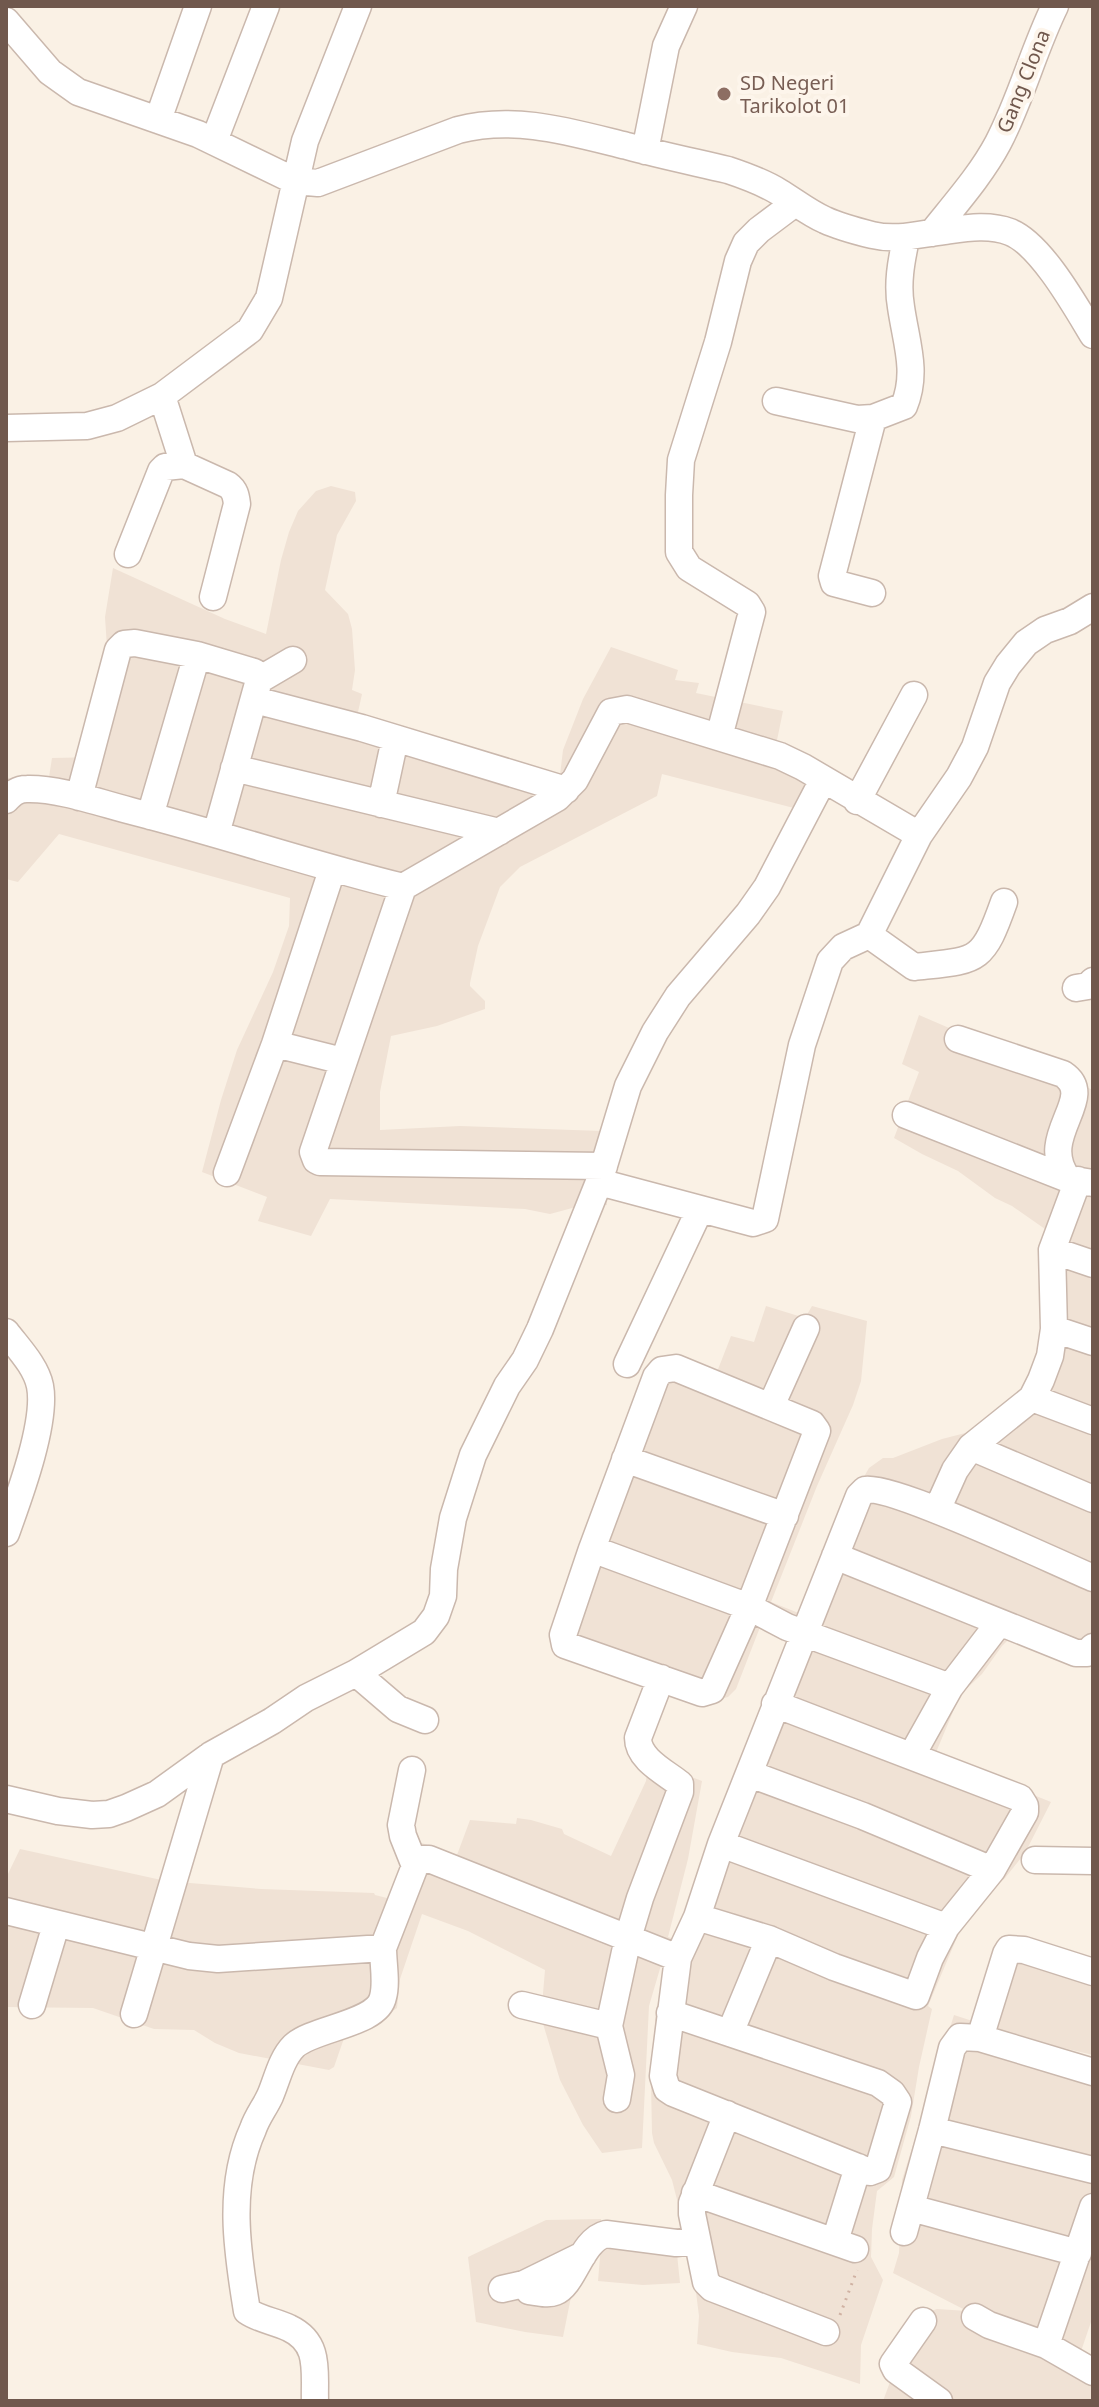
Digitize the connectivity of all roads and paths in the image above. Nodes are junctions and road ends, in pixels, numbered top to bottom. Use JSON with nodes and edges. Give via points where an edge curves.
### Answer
{"nodes":[{"id":1,"x":198,"y":6,"type":"edge"},
{"id":2,"x":266,"y":6,"type":"edge"},
{"id":3,"x":358,"y":6,"type":"edge"},
{"id":4,"x":684,"y":6,"type":"edge"},
{"id":5,"x":1055,"y":6,"type":"edge"},
{"id":6,"x":6,"y":21,"type":"edge"},
{"id":7,"x":158,"y":120,"type":"junction"},
{"id":8,"x":214,"y":141,"type":"junction"},
{"id":9,"x":645,"y":151,"type":"junction"},
{"id":10,"x":295,"y":181,"type":"junction"},
{"id":11,"x":795,"y":203,"type":"junction"},
{"id":12,"x":932,"y":233,"type":"junction"},
{"id":13,"x":906,"y":239,"type":"junction"},
{"id":14,"x":1093,"y":335,"type":"edge"},
{"id":15,"x":162,"y":396,"type":"junction"},
{"id":16,"x":776,"y":401,"type":"dead end"},
{"id":17,"x":873,"y":418,"type":"junction"},
{"id":18,"x":6,"y":428,"type":"edge"},
{"id":19,"x":184,"y":465,"type":"junction"},
{"id":20,"x":128,"y":554,"type":"dead end"},
{"id":21,"x":872,"y":593,"type":"dead end"},
{"id":22,"x":213,"y":597,"type":"dead end"},
{"id":23,"x":1091,"y":611,"type":"edge"},
{"id":24,"x":197,"y":655,"type":"junction"},
{"id":25,"x":293,"y":660,"type":"dead end"},
{"id":26,"x":257,"y":690,"type":"junction"},
{"id":27,"x":914,"y":695,"type":"dead end"},
{"id":28,"x":719,"y":737,"type":"junction"},
{"id":29,"x":395,"y":739,"type":"junction"},
{"id":30,"x":234,"y":768,"type":"junction"},
{"id":31,"x":823,"y":780,"type":"junction"},
{"id":32,"x":566,"y":790,"type":"junction"},
{"id":33,"x":79,"y":797,"type":"junction"},
{"id":34,"x":6,"y":800,"type":"edge"},
{"id":35,"x":857,"y":801,"type":"junction"},
{"id":36,"x":381,"y":804,"type":"junction"},
{"id":37,"x":150,"y":816,"type":"junction"},
{"id":38,"x":499,"y":832,"type":"junction"},
{"id":39,"x":216,"y":834,"type":"junction"},
{"id":40,"x":919,"y":835,"type":"junction"},
{"id":41,"x":332,"y":870,"type":"junction"},
{"id":42,"x":403,"y":887,"type":"junction"},
{"id":43,"x":1004,"y":902,"type":"dead end"},
{"id":44,"x":869,"y":935,"type":"junction"},
{"id":45,"x":958,"y":1039,"type":"dead end"},
{"id":46,"x":275,"y":1044,"type":"junction"},
{"id":47,"x":343,"y":1061,"type":"junction"},
{"id":48,"x":906,"y":1115,"type":"dead end"},
{"id":49,"x":227,"y":1173,"type":"dead end"},
{"id":50,"x":602,"y":1174,"type":"junction"},
{"id":51,"x":1080,"y":1180,"type":"edge"},
{"id":52,"x":700,"y":1209,"type":"junction"},
{"id":53,"x":1052,"y":1250,"type":"junction"},
{"id":54,"x":1093,"y":1264,"type":"edge"},
{"id":55,"x":806,"y":1328,"type":"dead end"},
{"id":56,"x":1054,"y":1329,"type":"junction"},
{"id":57,"x":6,"y":1332,"type":"edge"},
{"id":58,"x":1093,"y":1342,"type":"edge"},
{"id":59,"x":627,"y":1364,"type":"dead end"},
{"id":60,"x":1032,"y":1398,"type":"junction"},
{"id":61,"x":771,"y":1406,"type":"junction"},
{"id":62,"x":1093,"y":1421,"type":"edge"},
{"id":63,"x":971,"y":1447,"type":"junction"},
{"id":64,"x":625,"y":1459,"type":"junction"},
{"id":65,"x":1093,"y":1499,"type":"edge"},
{"id":66,"x":937,"y":1510,"type":"junction"},
{"id":67,"x":785,"y":1516,"type":"junction"},
{"id":68,"x":6,"y":1533,"type":"edge"},
{"id":69,"x":592,"y":1549,"type":"junction"},
{"id":70,"x":835,"y":1556,"type":"junction"},
{"id":71,"x":1093,"y":1578,"type":"edge"},
{"id":72,"x":778,"y":1621,"type":"junction"},
{"id":73,"x":999,"y":1623,"type":"junction"},
{"id":74,"x":1093,"y":1647,"type":"edge"},
{"id":75,"x":356,"y":1673,"type":"junction"},
{"id":76,"x":661,"y":1678,"type":"junction"},
{"id":77,"x":950,"y":1687,"type":"junction"},
{"id":78,"x":775,"y":1704,"type":"junction"},
{"id":79,"x":425,"y":1720,"type":"dead end"},
{"id":80,"x":211,"y":1755,"type":"junction"},
{"id":81,"x":912,"y":1755,"type":"junction"},
{"id":82,"x":412,"y":1770,"type":"dead end"},
{"id":83,"x":750,"y":1774,"type":"junction"},
{"id":84,"x":6,"y":1799,"type":"edge"},
{"id":85,"x":721,"y":1844,"type":"junction"},
{"id":86,"x":1035,"y":1860,"type":"dead end"},
{"id":87,"x":1093,"y":1861,"type":"edge"},
{"id":88,"x":415,"y":1866,"type":"junction"},
{"id":89,"x":992,"y":1870,"type":"junction"},
{"id":90,"x":6,"y":1911,"type":"edge"},
{"id":91,"x":697,"y":1917,"type":"junction"},
{"id":92,"x":56,"y":1925,"type":"junction"},
{"id":93,"x":946,"y":1927,"type":"junction"},
{"id":94,"x":769,"y":1939,"type":"junction"},
{"id":95,"x":651,"y":1947,"type":"junction"},
{"id":96,"x":152,"y":1948,"type":"junction"},
{"id":97,"x":383,"y":1948,"type":"junction"},
{"id":98,"x":1092,"y":1966,"type":"edge"},
{"id":99,"x":32,"y":2005,"type":"dead end"},
{"id":100,"x":522,"y":2005,"type":"dead end"},
{"id":101,"x":670,"y":2013,"type":"junction"},
{"id":102,"x":134,"y":2014,"type":"dead end"},
{"id":103,"x":609,"y":2026,"type":"junction"},
{"id":104,"x":730,"y":2033,"type":"junction"},
{"id":105,"x":980,"y":2038,"type":"junction"},
{"id":106,"x":1093,"y":2072,"type":"edge"},
{"id":107,"x":617,"y":2099,"type":"dead end"},
{"id":108,"x":727,"y":2114,"type":"junction"},
{"id":109,"x":932,"y":2130,"type":"junction"},
{"id":110,"x":858,"y":2167,"type":"junction"},
{"id":111,"x":1093,"y":2170,"type":"edge"},
{"id":112,"x":695,"y":2193,"type":"junction"},
{"id":113,"x":1093,"y":2207,"type":"edge"},
{"id":114,"x":687,"y":2242,"type":"junction"},
{"id":115,"x":845,"y":2245,"type":"junction"},
{"id":116,"x":1078,"y":2253,"type":"junction"},
{"id":117,"x":513,"y":2286,"type":"dead end"},
{"id":118,"x":975,"y":2317,"type":"dead end"},
{"id":119,"x":923,"y":2321,"type":"dead end"},
{"id":120,"x":826,"y":2332,"type":"joint"},
{"id":121,"x":1046,"y":2345,"type":"junction"},
{"id":122,"x":1093,"y":2372,"type":"edge"},
{"id":123,"x":315,"y":2401,"type":"edge"},
{"id":124,"x":939,"y":2401,"type":"edge"}],
"edges":[{"from":1,"to":7,"type":"street"},
{"from":2,"to":8,"type":"street"},
{"from":3,"to":10,"type":"street","via":[[305,141]]},
{"from":4,"to":9,"type":"street","via":[[666,46]]},
{"from":5,"to":12,"type":"street","name":"Gang Clona","via":[[996,147]]},
{"from":6,"to":7,"type":"street","via":[[63,83]]},
{"from":7,"to":8,"type":"street"},
{"from":8,"to":10,"type":"street"},
{"from":9,"to":10,"type":"street","via":[[532,125],[479,124],[318,183]]},
{"from":9,"to":11,"type":"street","via":[[755,179]]},
{"from":10,"to":15,"type":"street","via":[[269,298],[257,320]]},
{"from":11,"to":13,"type":"street","via":[[852,230]]},
{"from":11,"to":28,"type":"street","via":[[746,243],[738,261],[681,460],[679,552],[689,568],[752,612]]},
{"from":12,"to":13,"type":"street"},
{"from":12,"to":14,"type":"street","via":[[977,227],[1012,233],[1039,255]]},
{"from":13,"to":17,"type":"street","via":[[899,271],[912,379],[904,406]]},
{"from":15,"to":18,"type":"street","via":[[87,426]]},
{"from":15,"to":19,"type":"street"},
{"from":16,"to":17,"type":"street"},
{"from":17,"to":21,"type":"street","via":[[832,576],[834,583]]},
{"from":19,"to":20,"type":"street","via":[[161,471]]},
{"from":19,"to":22,"type":"street","via":[[228,485],[236,496]]},
{"from":23,"to":40,"type":"street","via":[[1026,643],[1008,665],[959,777]]},
{"from":24,"to":26,"type":"street","via":[[254,672]]},
{"from":24,"to":33,"type":"street","via":[[135,643],[118,650]]},
{"from":24,"to":37,"type":"street"},
{"from":25,"to":26,"type":"street"},
{"from":26,"to":29,"type":"street"},
{"from":26,"to":30,"type":"street"},
{"from":27,"to":35,"type":"street"},
{"from":28,"to":31,"type":"street","via":[[780,756]]},
{"from":28,"to":32,"type":"street","via":[[617,709]]},
{"from":29,"to":32,"type":"street"},
{"from":29,"to":36,"type":"street"},
{"from":30,"to":36,"type":"street"},
{"from":30,"to":39,"type":"street"},
{"from":31,"to":35,"type":"street"},
{"from":31,"to":50,"type":"street","via":[[767,887],[655,1032],[628,1086]]},
{"from":32,"to":38,"type":"street"},
{"from":33,"to":34,"type":"street","via":[[30,789]]},
{"from":33,"to":37,"type":"street"},
{"from":35,"to":40,"type":"street"},
{"from":36,"to":38,"type":"street"},
{"from":37,"to":39,"type":"street"},
{"from":38,"to":42,"type":"street"},
{"from":39,"to":41,"type":"street"},
{"from":40,"to":44,"type":"street"},
{"from":41,"to":42,"type":"street"},
{"from":41,"to":46,"type":"street"},
{"from":42,"to":47,"type":"street"},
{"from":43,"to":44,"type":"street","via":[[987,945],[979,954],[955,962],[914,967]]},
{"from":44,"to":52,"type":"street","via":[[843,947],[830,961],[802,1045],[765,1219],[753,1223]]},
{"from":45,"to":51,"type":"street","via":[[1070,1078],[1075,1099],[1057,1149],[1061,1170]]},
{"from":46,"to":47,"type":"street"},
{"from":46,"to":49,"type":"street"},
{"from":47,"to":50,"type":"street","via":[[313,1152],[320,1162]]},
{"from":48,"to":51,"type":"street"},
{"from":50,"to":52,"type":"street"},
{"from":50,"to":75,"type":"street","via":[[540,1329],[473,1455],[453,1518],[436,1616],[424,1632]]},
{"from":51,"to":53,"type":"street"},
{"from":52,"to":59,"type":"street"},
{"from":53,"to":54,"type":"street"},
{"from":53,"to":56,"type":"street"},
{"from":55,"to":61,"type":"street"},
{"from":56,"to":58,"type":"street"},
{"from":56,"to":60,"type":"street","via":[[1050,1356]]},
{"from":57,"to":68,"type":"street","via":[[33,1369],[41,1409]]},
{"from":60,"to":62,"type":"street"},
{"from":60,"to":63,"type":"street"},
{"from":61,"to":64,"type":"street","via":[[676,1368],[662,1370]]},
{"from":61,"to":67,"type":"street","via":[[817,1431]]},
{"from":63,"to":65,"type":"street"},
{"from":63,"to":66,"type":"street"},
{"from":64,"to":67,"type":"street"},
{"from":64,"to":69,"type":"street"},
{"from":66,"to":70,"type":"street","via":[[880,1490],[865,1490]]},
{"from":66,"to":71,"type":"street"},
{"from":67,"to":72,"type":"street"},
{"from":69,"to":72,"type":"street"},
{"from":69,"to":76,"type":"street","via":[[562,1641]]},
{"from":70,"to":72,"type":"street"},
{"from":70,"to":73,"type":"street"},
{"from":72,"to":76,"type":"street","via":[[712,1690],[702,1693]]},
{"from":72,"to":77,"type":"street"},
{"from":72,"to":78,"type":"street"},
{"from":73,"to":74,"type":"street","via":[[1076,1653]]},
{"from":73,"to":77,"type":"street"},
{"from":75,"to":79,"type":"street","via":[[398,1709]]},
{"from":75,"to":80,"type":"street"},
{"from":76,"to":95,"type":"street","via":[[638,1745],[680,1784],[680,1792],[640,1898]]},
{"from":77,"to":81,"type":"street"},
{"from":78,"to":81,"type":"street"},
{"from":78,"to":83,"type":"street"},
{"from":80,"to":84,"type":"street","via":[[157,1794],[109,1814],[58,1811]]},
{"from":80,"to":96,"type":"street"},
{"from":81,"to":89,"type":"street","via":[[1023,1801],[1025,1812]]},
{"from":82,"to":88,"type":"street","via":[[401,1825]]},
{"from":83,"to":85,"type":"street"},
{"from":83,"to":89,"type":"street"},
{"from":85,"to":91,"type":"street"},
{"from":85,"to":93,"type":"street"},
{"from":86,"to":87,"type":"street"},
{"from":88,"to":95,"type":"street","via":[[429,1859]]},
{"from":88,"to":97,"type":"street"},
{"from":89,"to":93,"type":"street"},
{"from":90,"to":92,"type":"street"},
{"from":91,"to":94,"type":"street"},
{"from":91,"to":95,"type":"street"},
{"from":92,"to":96,"type":"street"},
{"from":92,"to":99,"type":"street"},
{"from":93,"to":94,"type":"street","via":[[916,1996]]},
{"from":94,"to":104,"type":"street"},
{"from":95,"to":101,"type":"street"},
{"from":95,"to":103,"type":"street"},
{"from":96,"to":97,"type":"street","via":[[218,1959]]},
{"from":96,"to":102,"type":"street"},
{"from":97,"to":123,"type":"street","via":[[380,2005],[367,2016],[304,2039],[288,2054],[253,2128],[238,2184],[237,2232],[247,2311],[303,2338],[314,2355]]},
{"from":98,"to":105,"type":"street","via":[[1009,1949]]},
{"from":100,"to":103,"type":"street"},
{"from":101,"to":104,"type":"street"},
{"from":101,"to":108,"type":"street","via":[[663,2076],[667,2089]]},
{"from":103,"to":107,"type":"street","via":[[621,2075]]},
{"from":104,"to":110,"type":"street","via":[[878,2083],[892,2093],[898,2102],[881,2165],[870,2172]]},
{"from":105,"to":106,"type":"street"},
{"from":105,"to":109,"type":"street","via":[[960,2037],[952,2048]]},
{"from":108,"to":110,"type":"street"},
{"from":108,"to":112,"type":"street"},
{"from":109,"to":111,"type":"street"},
{"from":109,"to":116,"type":"street","via":[[908,2220]]},
{"from":110,"to":115,"type":"street"},
{"from":112,"to":114,"type":"street"},
{"from":112,"to":115,"type":"street"},
{"from":113,"to":116,"type":"street"},
{"from":114,"to":117,"type":"street","via":[[606,2234],[583,2255]]},
{"from":114,"to":120,"type":"street","via":[[709,2286]]},
{"from":115,"to":120,"type":"path","via":[[859,2252],[859,2264],[835,2327]]},
{"from":116,"to":121,"type":"street"},
{"from":118,"to":121,"type":"street"},
{"from":119,"to":124,"type":"street","via":[[893,2364]]},
{"from":121,"to":122,"type":"street"}]}
